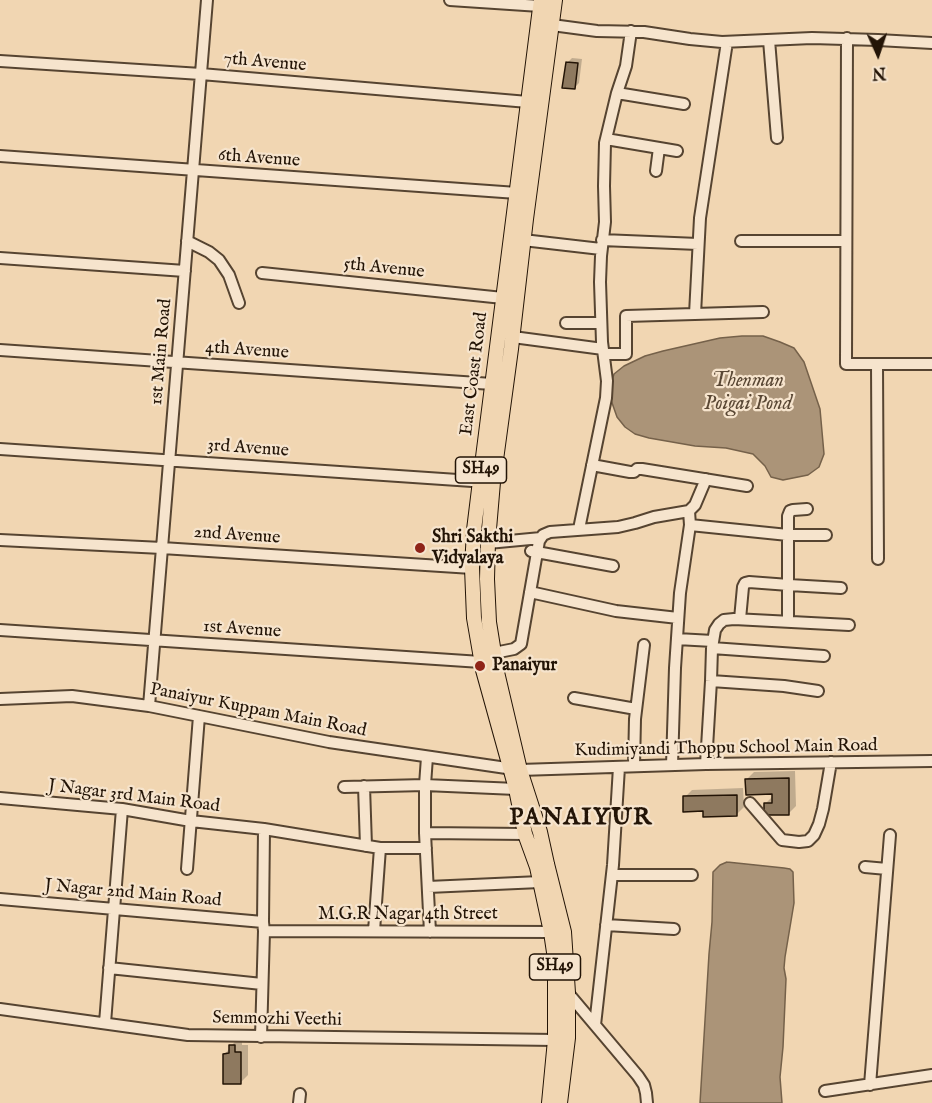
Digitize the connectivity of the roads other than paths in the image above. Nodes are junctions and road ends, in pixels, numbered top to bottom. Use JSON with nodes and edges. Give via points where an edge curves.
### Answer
{"nodes":[{"id":1,"x":207,"y":0,"type":"edge"},
{"id":2,"x":450,"y":0,"type":"edge"},
{"id":3,"x":555,"y":0,"type":"edge"},
{"id":4,"x":541,"y":3,"type":"edge"},
{"id":5,"x":552,"y":25,"type":"junction"},
{"id":6,"x":631,"y":31,"type":"junction"},
{"id":7,"x":847,"y":39,"type":"junction"},
{"id":8,"x":769,"y":40,"type":"junction"},
{"id":9,"x":727,"y":42,"type":"junction"},
{"id":10,"x":932,"y":43,"type":"edge"},
{"id":11,"x":0,"y":61,"type":"edge"},
{"id":12,"x":201,"y":74,"type":"junction"},
{"id":13,"x":617,"y":93,"type":"junction"},
{"id":14,"x":528,"y":102,"type":"junction"},
{"id":15,"x":684,"y":104,"type":"dead end"},
{"id":16,"x":777,"y":138,"type":"dead end"},
{"id":17,"x":606,"y":140,"type":"junction"},
{"id":18,"x":659,"y":148,"type":"junction"},
{"id":19,"x":677,"y":151,"type":"dead end"},
{"id":20,"x":0,"y":156,"type":"edge"},
{"id":21,"x":193,"y":171,"type":"junction"},
{"id":22,"x":656,"y":171,"type":"dead end"},
{"id":23,"x":517,"y":193,"type":"junction"},
{"id":24,"x":520,"y":218,"type":"junction"},
{"id":25,"x":524,"y":240,"type":"junction"},
{"id":26,"x":187,"y":241,"type":"junction"},
{"id":27,"x":846,"y":241,"type":"junction"},
{"id":28,"x":741,"y":242,"type":"dead end"},
{"id":29,"x":602,"y":244,"type":"junction"},
{"id":30,"x":698,"y":244,"type":"junction"},
{"id":31,"x":0,"y":258,"type":"edge"},
{"id":32,"x":185,"y":271,"type":"junction"},
{"id":33,"x":262,"y":273,"type":"dead end"},
{"id":34,"x":503,"y":298,"type":"junction"},
{"id":35,"x":239,"y":303,"type":"dead end"},
{"id":36,"x":763,"y":312,"type":"dead end"},
{"id":37,"x":694,"y":314,"type":"junction"},
{"id":38,"x":566,"y":323,"type":"dead end"},
{"id":39,"x":602,"y":323,"type":"junction"},
{"id":40,"x":513,"y":337,"type":"junction"},
{"id":41,"x":0,"y":350,"type":"edge"},
{"id":42,"x":603,"y":352,"type":"junction"},
{"id":43,"x":177,"y":363,"type":"junction"},
{"id":44,"x":932,"y":363,"type":"edge"},
{"id":45,"x":877,"y":364,"type":"junction"},
{"id":46,"x":492,"y":384,"type":"junction"},
{"id":47,"x":0,"y":449,"type":"edge"},
{"id":48,"x":169,"y":460,"type":"junction"},
{"id":49,"x":592,"y":465,"type":"junction"},
{"id":50,"x":706,"y":479,"type":"junction"},
{"id":51,"x":487,"y":482,"type":"junction"},
{"id":52,"x":747,"y":486,"type":"dead end"},
{"id":53,"x":807,"y":509,"type":"dead end"},
{"id":54,"x":689,"y":511,"type":"junction"},
{"id":55,"x":690,"y":525,"type":"junction"},
{"id":56,"x":579,"y":529,"type":"junction"},
{"id":57,"x":788,"y":535,"type":"junction"},
{"id":58,"x":826,"y":535,"type":"dead end"},
{"id":59,"x":541,"y":538,"type":"junction"},
{"id":60,"x":0,"y":540,"type":"edge"},
{"id":61,"x":488,"y":543,"type":"junction"},
{"id":62,"x":162,"y":548,"type":"junction"},
{"id":63,"x":534,"y":551,"type":"junction"},
{"id":64,"x":878,"y":559,"type":"dead end"},
{"id":65,"x":613,"y":566,"type":"dead end"},
{"id":66,"x":472,"y":568,"type":"junction"},
{"id":67,"x":789,"y":585,"type":"junction"},
{"id":68,"x":841,"y":588,"type":"dead end"},
{"id":69,"x":530,"y":592,"type":"junction"},
{"id":70,"x":678,"y":618,"type":"junction"},
{"id":71,"x":740,"y":619,"type":"junction"},
{"id":72,"x":788,"y":621,"type":"junction"},
{"id":73,"x":849,"y":625,"type":"dead end"},
{"id":74,"x":0,"y":630,"type":"edge"},
{"id":75,"x":677,"y":639,"type":"junction"},
{"id":76,"x":154,"y":641,"type":"junction"},
{"id":77,"x":713,"y":644,"type":"junction"},
{"id":78,"x":644,"y":645,"type":"dead end"},
{"id":79,"x":494,"y":654,"type":"junction"},
{"id":80,"x":824,"y":656,"type":"dead end"},
{"id":81,"x":481,"y":662,"type":"junction"},
{"id":82,"x":711,"y":681,"type":"junction"},
{"id":83,"x":818,"y":691,"type":"dead end"},
{"id":84,"x":0,"y":699,"type":"edge"},
{"id":85,"x":574,"y":699,"type":"dead end"},
{"id":86,"x":149,"y":706,"type":"junction"},
{"id":87,"x":636,"y":709,"type":"junction"},
{"id":88,"x":199,"y":716,"type":"junction"},
{"id":89,"x":427,"y":757,"type":"junction"},
{"id":90,"x":932,"y":761,"type":"edge"},
{"id":91,"x":831,"y":762,"type":"junction"},
{"id":92,"x":706,"y":764,"type":"junction"},
{"id":93,"x":672,"y":765,"type":"junction"},
{"id":94,"x":634,"y":766,"type":"junction"},
{"id":95,"x":619,"y":767,"type":"junction"},
{"id":96,"x":515,"y":770,"type":"junction"},
{"id":97,"x":424,"y":785,"type":"junction"},
{"id":98,"x":364,"y":786,"type":"junction"},
{"id":99,"x":344,"y":787,"type":"dead end"},
{"id":100,"x":516,"y":789,"type":"junction"},
{"id":101,"x":0,"y":798,"type":"edge"},
{"id":102,"x":750,"y":802,"type":"dead end"},
{"id":103,"x":122,"y":809,"type":"junction"},
{"id":104,"x":191,"y":821,"type":"junction"},
{"id":105,"x":264,"y":828,"type":"junction"},
{"id":106,"x":425,"y":833,"type":"junction"},
{"id":107,"x":525,"y":834,"type":"junction"},
{"id":108,"x":890,"y":835,"type":"dead end"},
{"id":109,"x":366,"y":846,"type":"junction"},
{"id":110,"x":380,"y":848,"type":"junction"},
{"id":111,"x":426,"y":848,"type":"junction"},
{"id":112,"x":865,"y":867,"type":"dead end"},
{"id":113,"x":187,"y":869,"type":"dead end"},
{"id":114,"x":887,"y":869,"type":"junction"},
{"id":115,"x":612,"y":874,"type":"junction"},
{"id":116,"x":692,"y":875,"type":"dead end"},
{"id":117,"x":540,"y":882,"type":"junction"},
{"id":118,"x":428,"y":887,"type":"junction"},
{"id":119,"x":0,"y":899,"type":"edge"},
{"id":120,"x":114,"y":909,"type":"junction"},
{"id":121,"x":606,"y":925,"type":"junction"},
{"id":122,"x":263,"y":927,"type":"junction"},
{"id":123,"x":674,"y":929,"type":"dead end"},
{"id":124,"x":374,"y":932,"type":"junction"},
{"id":125,"x":430,"y":932,"type":"junction"},
{"id":126,"x":551,"y":933,"type":"junction"},
{"id":127,"x":109,"y":968,"type":"junction"},
{"id":128,"x":262,"y":984,"type":"junction"},
{"id":129,"x":568,"y":993,"type":"junction"},
{"id":130,"x":0,"y":1008,"type":"edge"},
{"id":131,"x":105,"y":1023,"type":"junction"},
{"id":132,"x":595,"y":1025,"type":"junction"},
{"id":133,"x":261,"y":1037,"type":"junction"},
{"id":134,"x":555,"y":1040,"type":"junction"},
{"id":135,"x":932,"y":1075,"type":"edge"},
{"id":136,"x":870,"y":1085,"type":"junction"},
{"id":137,"x":825,"y":1092,"type":"dead end"},
{"id":138,"x":549,"y":1103,"type":"edge"},
{"id":139,"x":560,"y":1103,"type":"edge"},
{"id":140,"x":647,"y":1103,"type":"edge"}],
"edges":[{"from":1,"to":12,"type":"street","name":"1st Main Road"},
{"from":2,"to":4,"type":"street"},
{"from":3,"to":5,"type":"main road","name":"East Coast Road","number":"SH49"},
{"from":4,"to":14,"type":"main road","name":"East Coast Road","number":"SH49"},
{"from":5,"to":6,"type":"street"},
{"from":5,"to":24,"type":"main road","name":"East Coast Road","number":"SH49"},
{"from":6,"to":9,"type":"street"},
{"from":6,"to":13,"type":"street"},
{"from":7,"to":8,"type":"street"},
{"from":7,"to":10,"type":"street"},
{"from":7,"to":27,"type":"street"},
{"from":8,"to":9,"type":"street"},
{"from":8,"to":16,"type":"street"},
{"from":9,"to":30,"type":"street"},
{"from":11,"to":12,"type":"street","name":"7th Avenue"},
{"from":12,"to":14,"type":"street","name":"7th Avenue"},
{"from":12,"to":21,"type":"street","name":"1st Main Road"},
{"from":13,"to":15,"type":"street"},
{"from":13,"to":17,"type":"street"},
{"from":14,"to":23,"type":"main road","name":"East Coast Road","number":"SH49"},
{"from":17,"to":18,"type":"street"},
{"from":17,"to":29,"type":"street"},
{"from":18,"to":19,"type":"street"},
{"from":18,"to":22,"type":"street"},
{"from":20,"to":21,"type":"street","name":"6th Avenue"},
{"from":21,"to":23,"type":"street","name":"6th Avenue"},
{"from":21,"to":26,"type":"street","name":"1st Main Road"},
{"from":23,"to":24,"type":"main road","name":"East Coast Road","number":"SH49"},
{"from":24,"to":25,"type":"main road","name":"East Coast Road","number":"SH49"},
{"from":24,"to":34,"type":"main road","name":"East Coast Road","number":"SH49"},
{"from":25,"to":29,"type":"street"},
{"from":25,"to":40,"type":"main road","name":"East Coast Road","number":"SH49"},
{"from":26,"to":32,"type":"street","name":"1st Main Road"},
{"from":26,"to":35,"type":"street","via":[[219,260]]},
{"from":27,"to":28,"type":"street"},
{"from":27,"to":45,"type":"street","via":[[846,364]]},
{"from":29,"to":30,"type":"street"},
{"from":29,"to":39,"type":"street"},
{"from":30,"to":37,"type":"street"},
{"from":31,"to":32,"type":"street"},
{"from":32,"to":43,"type":"street","name":"1st Main Road"},
{"from":33,"to":34,"type":"street","name":"5th Avenue"},
{"from":34,"to":46,"type":"main road","name":"East Coast Road","number":"SH49"},
{"from":36,"to":37,"type":"street"},
{"from":37,"to":42,"type":"street","via":[[626,316],[626,354]]},
{"from":38,"to":39,"type":"street"},
{"from":39,"to":42,"type":"street"},
{"from":40,"to":42,"type":"street"},
{"from":40,"to":51,"type":"main road","name":"East Coast Road","number":"SH49"},
{"from":41,"to":43,"type":"street","name":"4th Avenue"},
{"from":42,"to":49,"type":"street","via":[[606,398]]},
{"from":43,"to":46,"type":"street","name":"4th Avenue"},
{"from":43,"to":48,"type":"street","name":"1st Main Road"},
{"from":44,"to":45,"type":"street"},
{"from":45,"to":64,"type":"street"},
{"from":46,"to":51,"type":"main road","name":"East Coast Road","number":"SH49"},
{"from":47,"to":48,"type":"street","name":"3rd Avenue"},
{"from":48,"to":51,"type":"street","name":"3rd Avenue"},
{"from":48,"to":62,"type":"street","name":"1st Main Road"},
{"from":49,"to":50,"type":"street"},
{"from":49,"to":56,"type":"street"},
{"from":50,"to":52,"type":"street"},
{"from":50,"to":54,"type":"street"},
{"from":51,"to":61,"type":"main road","name":"East Coast Road","number":"SH49"},
{"from":51,"to":66,"type":"main road","name":"East Coast Road","number":"SH49","via":[[474,530]]},
{"from":53,"to":57,"type":"street","via":[[789,513]]},
{"from":54,"to":55,"type":"street"},
{"from":54,"to":56,"type":"street","via":[[626,525]]},
{"from":55,"to":57,"type":"street"},
{"from":55,"to":70,"type":"street"},
{"from":56,"to":59,"type":"street","via":[[550,532]]},
{"from":57,"to":58,"type":"street"},
{"from":57,"to":67,"type":"street"},
{"from":59,"to":61,"type":"street"},
{"from":59,"to":63,"type":"street"},
{"from":60,"to":62,"type":"street","name":"2nd Avenue"},
{"from":61,"to":79,"type":"main road","name":"East Coast Road","number":"SH49","via":[[487,601]]},
{"from":62,"to":66,"type":"street","name":"2nd Avenue"},
{"from":62,"to":76,"type":"street","name":"1st Main Road"},
{"from":63,"to":65,"type":"street"},
{"from":63,"to":69,"type":"street"},
{"from":66,"to":81,"type":"main road","name":"East Coast Road","number":"SH49"},
{"from":67,"to":68,"type":"street"},
{"from":67,"to":71,"type":"street","via":[[745,583]]},
{"from":67,"to":72,"type":"street"},
{"from":69,"to":70,"type":"street","via":[[624,613]]},
{"from":69,"to":79,"type":"street","via":[[521,644]]},
{"from":70,"to":75,"type":"street"},
{"from":71,"to":72,"type":"street"},
{"from":71,"to":77,"type":"street","via":[[719,624]]},
{"from":72,"to":73,"type":"street"},
{"from":74,"to":76,"type":"street","name":"1st Avenue"},
{"from":75,"to":77,"type":"street"},
{"from":75,"to":93,"type":"street"},
{"from":76,"to":81,"type":"street","name":"1st Avenue"},
{"from":76,"to":86,"type":"street","name":"1st Main Road"},
{"from":77,"to":80,"type":"street"},
{"from":77,"to":82,"type":"street"},
{"from":78,"to":87,"type":"street"},
{"from":79,"to":96,"type":"main road","name":"East Coast Road","number":"SH49"},
{"from":81,"to":96,"type":"main road","name":"East Coast Road","number":"SH49"},
{"from":82,"to":83,"type":"street"},
{"from":82,"to":92,"type":"street"},
{"from":84,"to":86,"type":"street","name":"Panaiyur Kuppam Main Road","via":[[72,696]]},
{"from":85,"to":87,"type":"street"},
{"from":86,"to":88,"type":"street","name":"Panaiyur Kuppam Main Road"},
{"from":87,"to":94,"type":"street"},
{"from":88,"to":89,"type":"street","name":"Panaiyur Kuppam Main Road"},
{"from":88,"to":104,"type":"street"},
{"from":89,"to":96,"type":"street","name":"Panaiyur Kuppam Main Road"},
{"from":89,"to":97,"type":"street"},
{"from":90,"to":91,"type":"street","name":"Kudimiyandi Thoppu School Main Road"},
{"from":91,"to":92,"type":"street","name":"Kudimiyandi Thoppu School Main Road"},
{"from":91,"to":102,"type":"street","via":[[819,824],[808,840],[782,840]]},
{"from":92,"to":93,"type":"street","name":"Kudimiyandi Thoppu School Main Road"},
{"from":93,"to":94,"type":"street","name":"Kudimiyandi Thoppu School Main Road"},
{"from":94,"to":95,"type":"street","name":"Kudimiyandi Thoppu School Main Road"},
{"from":95,"to":96,"type":"street","name":"Kudimiyandi Thoppu School Main Road"},
{"from":95,"to":115,"type":"street"},
{"from":96,"to":100,"type":"main road","name":"East Coast Road","number":"SH49"},
{"from":96,"to":129,"type":"main road","name":"East Coast Road","number":"SH49","via":[[540,832],[564,932]]},
{"from":97,"to":98,"type":"street"},
{"from":97,"to":100,"type":"street"},
{"from":97,"to":106,"type":"street"},
{"from":98,"to":99,"type":"street"},
{"from":98,"to":109,"type":"street"},
{"from":100,"to":107,"type":"main road","name":"East Coast Road","number":"SH49"},
{"from":101,"to":103,"type":"street","name":"J Nagar 3rd Main Road"},
{"from":103,"to":104,"type":"street","name":"J Nagar 3rd Main Road"},
{"from":103,"to":120,"type":"street"},
{"from":104,"to":105,"type":"street","name":"J Nagar 3rd Main Road"},
{"from":104,"to":113,"type":"street"},
{"from":105,"to":109,"type":"street","name":"J Nagar 3rd Main Road"},
{"from":105,"to":122,"type":"street"},
{"from":106,"to":107,"type":"street"},
{"from":106,"to":111,"type":"street"},
{"from":107,"to":117,"type":"main road","name":"East Coast Road","number":"SH49"},
{"from":108,"to":114,"type":"street"},
{"from":109,"to":110,"type":"street","name":"J Nagar 3rd Main Road"},
{"from":110,"to":111,"type":"street","name":"J Nagar 3rd Main Road"},
{"from":110,"to":124,"type":"street"},
{"from":111,"to":118,"type":"street"},
{"from":112,"to":114,"type":"street"},
{"from":114,"to":136,"type":"street"},
{"from":115,"to":116,"type":"street"},
{"from":115,"to":121,"type":"street"},
{"from":117,"to":118,"type":"street"},
{"from":117,"to":126,"type":"main road","name":"East Coast Road","number":"SH49"},
{"from":118,"to":125,"type":"street"},
{"from":119,"to":120,"type":"street","name":"J Nagar 2nd Main Road"},
{"from":120,"to":122,"type":"street","name":"J Nagar 2nd Main Road"},
{"from":120,"to":127,"type":"street"},
{"from":121,"to":123,"type":"street"},
{"from":121,"to":132,"type":"street"},
{"from":122,"to":124,"type":"street","name":"M.G.R Nagar 4th Street"},
{"from":122,"to":128,"type":"street"},
{"from":124,"to":125,"type":"street","name":"M.G.R Nagar 4th Street"},
{"from":125,"to":126,"type":"street","name":"M.G.R Nagar 4th Street"},
{"from":126,"to":134,"type":"main road","name":"East Coast Road","number":"SH49","via":[[555,959]]},
{"from":127,"to":128,"type":"street"},
{"from":127,"to":131,"type":"street"},
{"from":128,"to":133,"type":"street"},
{"from":129,"to":132,"type":"street"},
{"from":129,"to":139,"type":"main road","name":"East Coast Road","number":"SH49","via":[[568,1038]]},
{"from":130,"to":131,"type":"street","name":"Semmozhi Veethi"},
{"from":131,"to":133,"type":"street","name":"Semmozhi Veethi","via":[[188,1035]]},
{"from":132,"to":140,"type":"street","via":[[644,1085]]},
{"from":133,"to":134,"type":"street","name":"Semmozhi Veethi"},
{"from":134,"to":138,"type":"main road","name":"East Coast Road","number":"SH49"},
{"from":135,"to":136,"type":"street"},
{"from":136,"to":137,"type":"street"}]}
